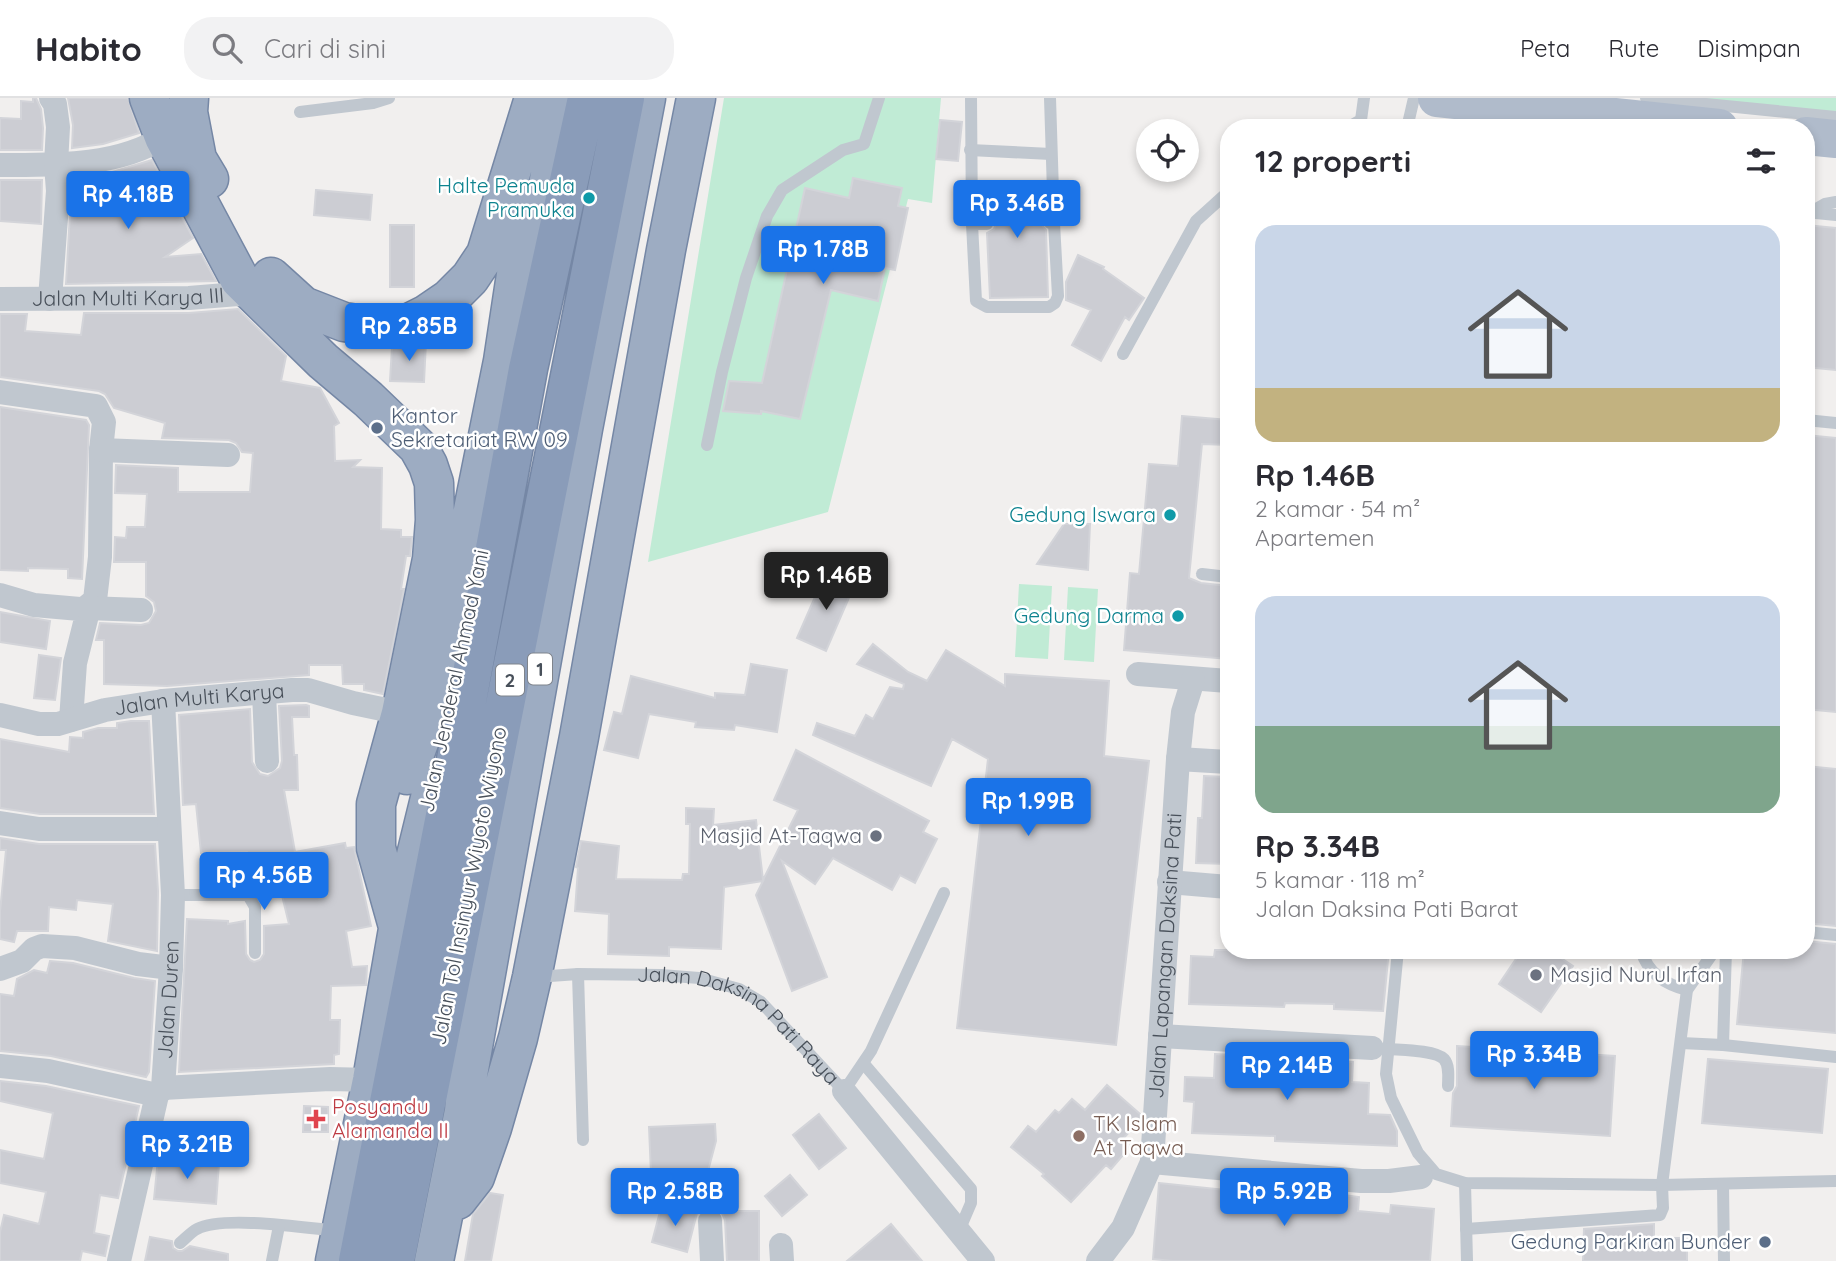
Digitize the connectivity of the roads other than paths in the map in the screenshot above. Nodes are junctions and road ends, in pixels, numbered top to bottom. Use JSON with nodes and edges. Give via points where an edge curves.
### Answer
{"nodes":[{"id":1,"x":51,"y":98,"type":"edge"},
{"id":2,"x":134,"y":98,"type":"edge"},
{"id":3,"x":149,"y":98,"type":"edge"},
{"id":4,"x":189,"y":98,"type":"edge"},
{"id":5,"x":389,"y":98,"type":"edge"},
{"id":6,"x":534,"y":98,"type":"edge"},
{"id":7,"x":543,"y":98,"type":"edge"},
{"id":8,"x":564,"y":98,"type":"edge"},
{"id":9,"x":589,"y":98,"type":"edge"},
{"id":10,"x":627,"y":98,"type":"edge"},
{"id":11,"x":646,"y":98,"type":"edge"},
{"id":12,"x":669,"y":98,"type":"edge"},
{"id":13,"x":696,"y":98,"type":"edge"},
{"id":14,"x":879,"y":98,"type":"edge"},
{"id":15,"x":971,"y":98,"type":"edge"},
{"id":16,"x":1050,"y":98,"type":"edge"},
{"id":17,"x":1364,"y":98,"type":"edge"},
{"id":18,"x":1414,"y":98,"type":"edge"},
{"id":19,"x":1437,"y":98,"type":"edge"},
{"id":20,"x":1646,"y":98,"type":"edge"},
{"id":21,"x":300,"y":112,"type":"dead end"},
{"id":22,"x":1836,"y":117,"type":"edge"},
{"id":23,"x":1361,"y":119,"type":"edge"},
{"id":24,"x":1409,"y":119,"type":"edge"},
{"id":25,"x":1585,"y":119,"type":"edge"},
{"id":26,"x":1815,"y":137,"type":"edge"},
{"id":27,"x":1836,"y":139,"type":"edge"},
{"id":28,"x":159,"y":140,"type":"junction"},
{"id":29,"x":970,"y":150,"type":"junction"},
{"id":30,"x":1051,"y":154,"type":"junction"},
{"id":31,"x":56,"y":163,"type":"junction"},
{"id":32,"x":0,"y":165,"type":"edge"},
{"id":33,"x":1220,"y":199,"type":"edge"},
{"id":34,"x":1836,"y":202,"type":"edge"},
{"id":35,"x":1815,"y":209,"type":"edge"},
{"id":36,"x":1815,"y":213,"type":"edge"},
{"id":37,"x":1836,"y":215,"type":"edge"},
{"id":38,"x":972,"y":224,"type":"junction"},
{"id":39,"x":986,"y":224,"type":"dead end"},
{"id":40,"x":258,"y":279,"type":"junction"},
{"id":41,"x":0,"y":299,"type":"edge"},
{"id":42,"x":50,"y":299,"type":"junction"},
{"id":43,"x":1123,"y":354,"type":"dead end"},
{"id":44,"x":0,"y":392,"type":"edge"},
{"id":45,"x":1815,"y":421,"type":"edge"},
{"id":46,"x":1836,"y":423,"type":"edge"},
{"id":47,"x":707,"y":445,"type":"dead end"},
{"id":48,"x":101,"y":450,"type":"junction"},
{"id":49,"x":228,"y":455,"type":"dead end"},
{"id":50,"x":1202,"y":574,"type":"dead end"},
{"id":51,"x":1220,"y":576,"type":"edge"},
{"id":52,"x":0,"y":596,"type":"edge"},
{"id":53,"x":86,"y":609,"type":"junction"},
{"id":54,"x":141,"y":610,"type":"dead end"},
{"id":55,"x":1138,"y":674,"type":"dead end"},
{"id":56,"x":1193,"y":680,"type":"junction"},
{"id":57,"x":1220,"y":681,"type":"edge"},
{"id":58,"x":264,"y":692,"type":"junction"},
{"id":59,"x":163,"y":701,"type":"junction"},
{"id":60,"x":418,"y":706,"type":"junction"},
{"id":61,"x":0,"y":715,"type":"edge"},
{"id":62,"x":71,"y":720,"type":"junction"},
{"id":63,"x":1178,"y":759,"type":"junction"},
{"id":64,"x":267,"y":761,"type":"dead end"},
{"id":65,"x":1220,"y":762,"type":"edge"},
{"id":66,"x":0,"y":824,"type":"edge"},
{"id":67,"x":169,"y":829,"type":"junction"},
{"id":68,"x":1169,"y":882,"type":"junction"},
{"id":69,"x":1220,"y":886,"type":"edge"},
{"id":70,"x":944,"y":893,"type":"dead end"},
{"id":71,"x":173,"y":895,"type":"junction"},
{"id":72,"x":401,"y":915,"type":"junction"},
{"id":73,"x":1815,"y":933,"type":"edge"},
{"id":74,"x":1836,"y":935,"type":"edge"},
{"id":75,"x":255,"y":953,"type":"dead end"},
{"id":76,"x":1396,"y":959,"type":"edge"},
{"id":77,"x":1643,"y":959,"type":"edge"},
{"id":78,"x":1709,"y":959,"type":"edge"},
{"id":79,"x":1726,"y":959,"type":"edge"},
{"id":80,"x":0,"y":968,"type":"edge"},
{"id":81,"x":171,"y":968,"type":"junction"},
{"id":82,"x":578,"y":974,"type":"junction"},
{"id":83,"x":532,"y":977,"type":"junction"},
{"id":84,"x":1688,"y":990,"type":"junction"},
{"id":85,"x":1160,"y":1036,"type":"junction"},
{"id":86,"x":1681,"y":1043,"type":"junction"},
{"id":87,"x":1723,"y":1045,"type":"junction"},
{"id":88,"x":1380,"y":1048,"type":"junction"},
{"id":89,"x":1836,"y":1057,"type":"edge"},
{"id":90,"x":864,"y":1064,"type":"junction"},
{"id":91,"x":0,"y":1066,"type":"edge"},
{"id":92,"x":372,"y":1080,"type":"junction"},
{"id":93,"x":1448,"y":1086,"type":"dead end"},
{"id":94,"x":160,"y":1091,"type":"junction"},
{"id":95,"x":844,"y":1091,"type":"junction"},
{"id":96,"x":464,"y":1111,"type":"junction"},
{"id":97,"x":583,"y":1140,"type":"dead end"},
{"id":98,"x":1152,"y":1162,"type":"junction"},
{"id":99,"x":1429,"y":1175,"type":"junction"},
{"id":100,"x":1836,"y":1181,"type":"edge"},
{"id":101,"x":1465,"y":1184,"type":"junction"},
{"id":102,"x":1723,"y":1184,"type":"junction"},
{"id":103,"x":1662,"y":1185,"type":"junction"},
{"id":104,"x":443,"y":1220,"type":"junction"},
{"id":105,"x":710,"y":1221,"type":"dead end"},
{"id":106,"x":279,"y":1226,"type":"junction"},
{"id":107,"x":1466,"y":1229,"type":"junction"},
{"id":108,"x":959,"y":1231,"type":"junction"},
{"id":109,"x":180,"y":1243,"type":"dead end"},
{"id":110,"x":344,"y":1251,"type":"edge"},
{"id":111,"x":119,"y":1261,"type":"edge"},
{"id":112,"x":272,"y":1261,"type":"edge"},
{"id":113,"x":366,"y":1261,"type":"edge"},
{"id":114,"x":395,"y":1261,"type":"edge"},
{"id":115,"x":402,"y":1261,"type":"edge"},
{"id":116,"x":434,"y":1261,"type":"edge"},
{"id":117,"x":712,"y":1261,"type":"edge"},
{"id":118,"x":983,"y":1261,"type":"edge"},
{"id":119,"x":1098,"y":1261,"type":"edge"},
{"id":120,"x":1466,"y":1261,"type":"edge"},
{"id":121,"x":1724,"y":1261,"type":"edge"}],
"edges":[{"from":1,"to":31,"type":"street","via":[[58,127]]},
{"from":2,"to":28,"type":"street"},
{"from":3,"to":28,"type":"highway"},
{"from":4,"to":40,"type":"highway","via":[[197,159]]},
{"from":5,"to":21,"type":"lane"},
{"from":6,"to":40,"type":"highway","via":[[486,254],[470,278],[427,314],[409,323],[377,327],[344,322],[303,306],[284,290]]},
{"from":7,"to":60,"type":"highway","via":[[503,361]]},
{"from":8,"to":72,"type":"highway","name":"Jalan Jenderal Ahmad Yani","via":[[456,692]]},
{"from":9,"to":110,"type":"highway","name":"Jalan Tol Insinyur Wiyoto Wiyono","number":"2","via":[[528,369],[460,739]]},
{"from":9,"to":113,"type":"lane"},
{"from":10,"to":114,"type":"highway","name":"Jalan Tol Insinyur Wiyoto Wiyono","number":"2"},
{"from":10,"to":115,"type":"lane"},
{"from":11,"to":96,"type":"highway","number":"1"},
{"from":12,"to":96,"type":"highway","via":[[497,1002],[475,1087]]},
{"from":13,"to":83,"type":"highway"},
{"from":14,"to":47,"type":"lane","via":[[864,144],[843,150],[782,190],[767,216],[743,289]]},
{"from":15,"to":29,"type":"lane"},
{"from":16,"to":30,"type":"lane"},
{"from":17,"to":23,"type":"lane"},
{"from":18,"to":24,"type":"lane"},
{"from":19,"to":25,"type":"main road"},
{"from":20,"to":22,"type":"lane"},
{"from":26,"to":27,"type":"main road"},
{"from":28,"to":31,"type":"street","via":[[129,154]]},
{"from":28,"to":40,"type":"highway","via":[[240,280]]},
{"from":29,"to":30,"type":"lane"},
{"from":29,"to":38,"type":"lane"},
{"from":30,"to":38,"type":"lane","via":[[1055,303],[1049,307],[980,305],[976,301]]},
{"from":31,"to":32,"type":"street"},
{"from":31,"to":42,"type":"street"},
{"from":33,"to":43,"type":"lane","via":[[1196,221]]},
{"from":34,"to":35,"type":"lane"},
{"from":36,"to":37,"type":"lane"},
{"from":38,"to":39,"type":"lane"},
{"from":40,"to":42,"type":"street","name":"Jalan Multi Karya III","via":[[239,293],[189,298]]},
{"from":40,"to":60,"type":"highway","via":[[323,361],[418,447],[428,465],[435,520]]},
{"from":41,"to":42,"type":"street","name":"Jalan Multi Karya III"},
{"from":44,"to":48,"type":"street","via":[[96,406],[104,422]]},
{"from":45,"to":46,"type":"lane"},
{"from":48,"to":49,"type":"street"},
{"from":48,"to":53,"type":"street","via":[[98,588]]},
{"from":50,"to":51,"type":"lane"},
{"from":52,"to":53,"type":"street","via":[[34,605]]},
{"from":53,"to":54,"type":"street"},
{"from":53,"to":62,"type":"street","via":[[75,663]]},
{"from":55,"to":56,"type":"street"},
{"from":56,"to":57,"type":"street"},
{"from":56,"to":63,"type":"street","name":"Jalan Lapangan Daksina Pati","via":[[1183,712]]},
{"from":58,"to":59,"type":"street","name":"Jalan Multi Karya"},
{"from":58,"to":60,"type":"street","name":"Jalan Multi Karya","via":[[308,690],[353,703]]},
{"from":58,"to":64,"type":"street"},
{"from":59,"to":62,"type":"street","name":"Jalan Multi Karya"},
{"from":59,"to":67,"type":"street","name":"Jalan Duren"},
{"from":60,"to":72,"type":"highway","via":[[376,804],[376,848]]},
{"from":61,"to":62,"type":"street","name":"Jalan Multi Karya","via":[[48,724]]},
{"from":63,"to":65,"type":"street"},
{"from":63,"to":68,"type":"street","name":"Jalan Lapangan Daksina Pati"},
{"from":66,"to":67,"type":"street","via":[[39,829]]},
{"from":67,"to":71,"type":"street","name":"Jalan Duren"},
{"from":68,"to":69,"type":"street"},
{"from":68,"to":85,"type":"street","name":"Jalan Lapangan Daksina Pati"},
{"from":70,"to":90,"type":"lane"},
{"from":71,"to":75,"type":"lane","via":[[248,895],[255,907]]},
{"from":71,"to":81,"type":"street","name":"Jalan Duren"},
{"from":72,"to":92,"type":"highway","name":"Jalan Jenderal Ahmad Yani"},
{"from":73,"to":74,"type":"lane"},
{"from":76,"to":88,"type":"lane"},
{"from":77,"to":84,"type":"lane","via":[[1661,981]]},
{"from":78,"to":84,"type":"lane"},
{"from":79,"to":87,"type":"lane"},
{"from":80,"to":81,"type":"street","via":[[22,961],[42,946],[75,948]]},
{"from":81,"to":94,"type":"street","name":"Jalan Duren"},
{"from":82,"to":83,"type":"lane","name":"Jalan Daksina Pati Raya"},
{"from":82,"to":95,"type":"lane","name":"Jalan Daksina Pati Raya","via":[[699,978],[738,989],[761,1002]]},
{"from":82,"to":97,"type":"lane"},
{"from":83,"to":104,"type":"highway","via":[[475,1177]]},
{"from":84,"to":86,"type":"lane"},
{"from":85,"to":88,"type":"street"},
{"from":85,"to":98,"type":"street","name":"Jalan Lapangan Daksina Pati"},
{"from":86,"to":87,"type":"lane"},
{"from":86,"to":103,"type":"lane"},
{"from":87,"to":89,"type":"lane"},
{"from":88,"to":93,"type":"lane","via":[[1443,1058],[1448,1066]]},
{"from":88,"to":99,"type":"lane","via":[[1391,1098]]},
{"from":90,"to":95,"type":"lane"},
{"from":90,"to":108,"type":"lane","via":[[971,1189],[971,1203]]},
{"from":91,"to":94,"type":"street"},
{"from":92,"to":94,"type":"street","name":"Jalan Duren"},
{"from":92,"to":110,"type":"highway","name":"Jalan Jenderal Ahmad Yani"},
{"from":94,"to":111,"type":"street","name":"Jalan Duren"},
{"from":95,"to":108,"type":"street","name":"Jalan Daksina Pati Raya"},
{"from":96,"to":104,"type":"highway","number":"1"},
{"from":98,"to":99,"type":"street","via":[[1361,1181]]},
{"from":98,"to":119,"type":"street","name":"Jalan Lapangan Daksina Pati","via":[[1123,1228]]},
{"from":99,"to":101,"type":"lane"},
{"from":100,"to":102,"type":"lane"},
{"from":101,"to":103,"type":"lane"},
{"from":101,"to":107,"type":"lane"},
{"from":102,"to":103,"type":"lane"},
{"from":102,"to":121,"type":"lane"},
{"from":103,"to":107,"type":"lane","via":[[1660,1215]]},
{"from":104,"to":116,"type":"highway","number":"1"},
{"from":105,"to":117,"type":"street"},
{"from":106,"to":109,"type":"lane","via":[[214,1224],[196,1229]]},
{"from":106,"to":110,"type":"lane"},
{"from":106,"to":112,"type":"lane"},
{"from":107,"to":120,"type":"lane"},
{"from":108,"to":118,"type":"street","name":"Jalan Daksina Pati Raya"}]}
